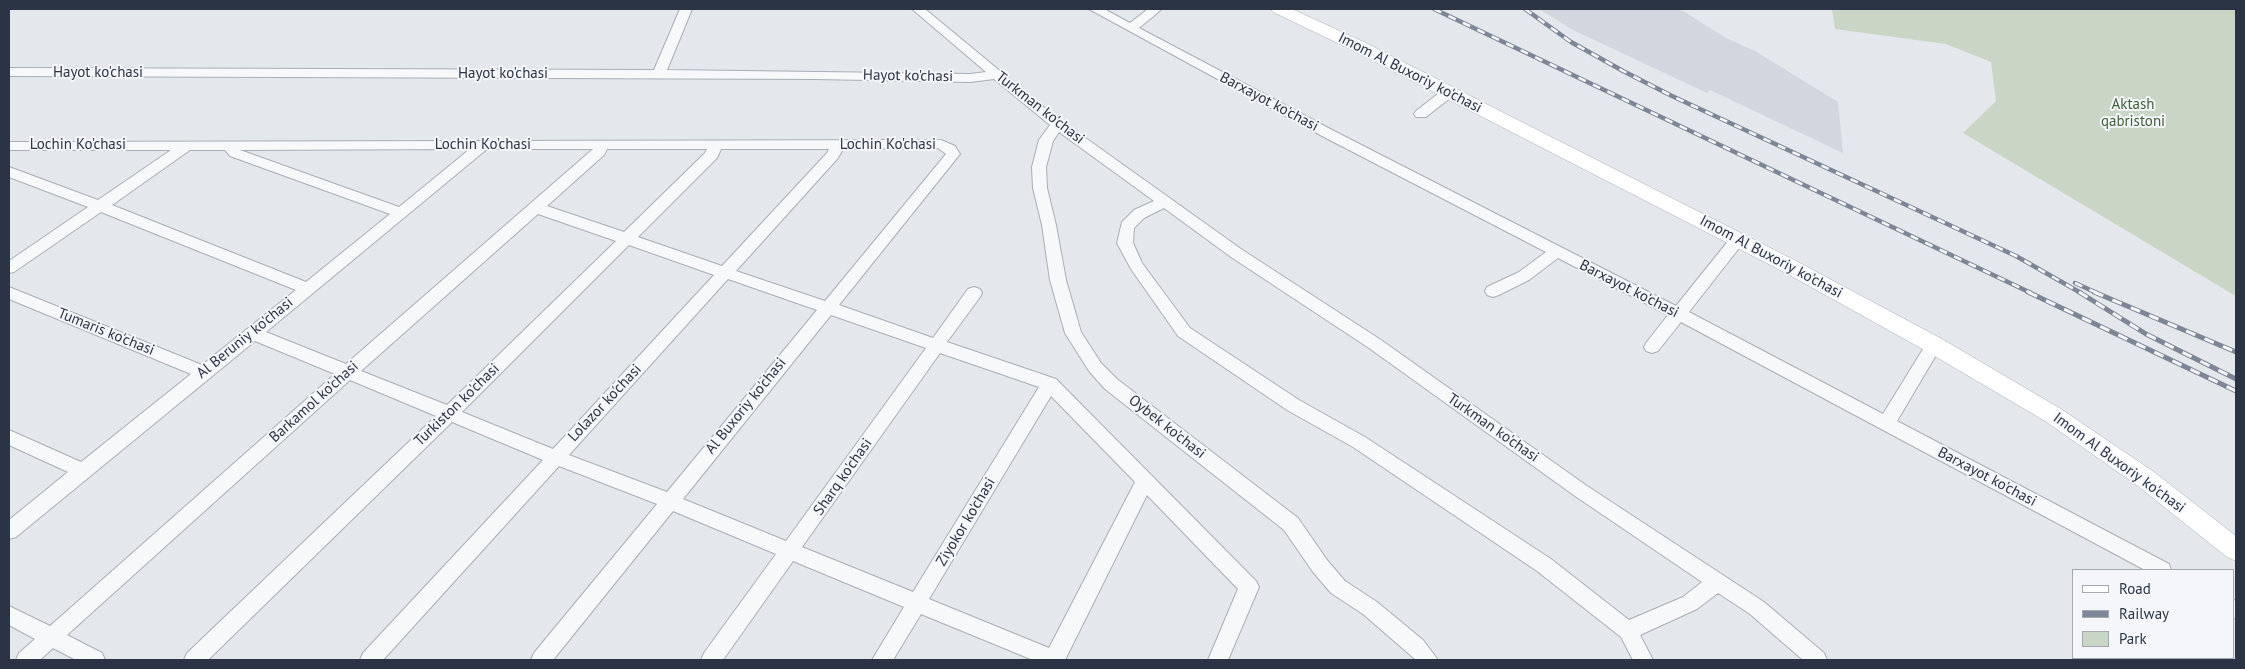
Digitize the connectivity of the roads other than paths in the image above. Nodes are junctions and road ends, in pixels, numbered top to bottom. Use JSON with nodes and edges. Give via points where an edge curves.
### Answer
{"nodes":[{"id":1,"x":686,"y":9,"type":"edge"},
{"id":2,"x":918,"y":9,"type":"edge"},
{"id":3,"x":1095,"y":9,"type":"edge"},
{"id":4,"x":1156,"y":9,"type":"edge"},
{"id":5,"x":1280,"y":9,"type":"edge"},
{"id":6,"x":1131,"y":28,"type":"junction"},
{"id":7,"x":9,"y":72,"type":"edge"},
{"id":8,"x":659,"y":74,"type":"junction"},
{"id":9,"x":997,"y":75,"type":"junction"},
{"id":10,"x":1449,"y":92,"type":"junction"},
{"id":11,"x":1421,"y":114,"type":"dead end"},
{"id":12,"x":1058,"y":124,"type":"junction"},
{"id":13,"x":188,"y":145,"type":"junction"},
{"id":14,"x":228,"y":145,"type":"junction"},
{"id":15,"x":482,"y":145,"type":"junction"},
{"id":16,"x":602,"y":145,"type":"junction"},
{"id":17,"x":715,"y":145,"type":"junction"},
{"id":18,"x":837,"y":145,"type":"junction"},
{"id":19,"x":9,"y":146,"type":"edge"},
{"id":20,"x":953,"y":154,"type":"joint"},
{"id":21,"x":9,"y":172,"type":"edge"},
{"id":22,"x":1166,"y":201,"type":"junction"},
{"id":23,"x":101,"y":206,"type":"junction"},
{"id":24,"x":534,"y":207,"type":"junction"},
{"id":25,"x":402,"y":213,"type":"junction"},
{"id":26,"x":626,"y":239,"type":"junction"},
{"id":27,"x":1738,"y":239,"type":"junction"},
{"id":28,"x":1556,"y":252,"type":"junction"},
{"id":29,"x":9,"y":268,"type":"edge"},
{"id":30,"x":725,"y":273,"type":"junction"},
{"id":31,"x":307,"y":288,"type":"junction"},
{"id":32,"x":1493,"y":291,"type":"dead end"},
{"id":33,"x":9,"y":293,"type":"edge"},
{"id":34,"x":974,"y":293,"type":"dead end"},
{"id":35,"x":827,"y":308,"type":"junction"},
{"id":36,"x":1679,"y":314,"type":"junction"},
{"id":37,"x":252,"y":333,"type":"junction"},
{"id":38,"x":936,"y":345,"type":"junction"},
{"id":39,"x":1934,"y":345,"type":"junction"},
{"id":40,"x":1652,"y":347,"type":"dead end"},
{"id":41,"x":203,"y":372,"type":"junction"},
{"id":42,"x":348,"y":372,"type":"junction"},
{"id":43,"x":1050,"y":384,"type":"junction"},
{"id":44,"x":449,"y":414,"type":"junction"},
{"id":45,"x":1886,"y":424,"type":"junction"},
{"id":46,"x":9,"y":437,"type":"edge"},
{"id":47,"x":555,"y":457,"type":"junction"},
{"id":48,"x":83,"y":471,"type":"junction"},
{"id":49,"x":1144,"y":482,"type":"junction"},
{"id":50,"x":669,"y":501,"type":"junction"},
{"id":51,"x":9,"y":531,"type":"edge"},
{"id":52,"x":2236,"y":550,"type":"edge"},
{"id":53,"x":789,"y":552,"type":"junction"},
{"id":54,"x":2157,"y":569,"type":"edge"},
{"id":55,"x":1717,"y":582,"type":"junction"},
{"id":56,"x":917,"y":603,"type":"junction"},
{"id":57,"x":9,"y":615,"type":"edge"},
{"id":58,"x":1628,"y":631,"type":"junction"},
{"id":59,"x":51,"y":638,"type":"junction"},
{"id":60,"x":26,"y":660,"type":"edge"},
{"id":61,"x":95,"y":660,"type":"edge"},
{"id":62,"x":194,"y":660,"type":"edge"},
{"id":63,"x":370,"y":660,"type":"edge"},
{"id":64,"x":541,"y":660,"type":"edge"},
{"id":65,"x":711,"y":660,"type":"edge"},
{"id":66,"x":882,"y":660,"type":"edge"},
{"id":67,"x":1054,"y":660,"type":"edge"},
{"id":68,"x":1218,"y":660,"type":"edge"},
{"id":69,"x":1428,"y":660,"type":"edge"},
{"id":70,"x":1643,"y":660,"type":"edge"},
{"id":71,"x":1817,"y":660,"type":"edge"}],
"edges":[{"from":1,"to":8,"type":"street"},
{"from":2,"to":9,"type":"street","name":"Turkman ko'chasi"},
{"from":3,"to":6,"type":"street","name":"Barxayot ko'chasi"},
{"from":4,"to":6,"type":"street"},
{"from":5,"to":10,"type":"main road","name":"Imom Al Buxoriy ko'chasi"},
{"from":6,"to":28,"type":"street","name":"Barxayot ko'chasi"},
{"from":7,"to":8,"type":"street","name":"Hayot ko'chasi"},
{"from":8,"to":9,"type":"street","name":"Hayot ko'chasi","via":[[970,78]]},
{"from":9,"to":12,"type":"street","name":"Turkman ko'chasi"},
{"from":10,"to":11,"type":"street"},
{"from":10,"to":27,"type":"main road","name":"Imom Al Buxoriy ko'chasi"},
{"from":12,"to":22,"type":"street","name":"Turkman ko'chasi"},
{"from":12,"to":69,"type":"street","name":"Oybek ko'chasi","via":[[1046,140],[1039,167],[1040,188],[1058,280],[1073,333],[1095,367],[1112,384],[1291,524],[1338,587],[1370,608]]},
{"from":13,"to":14,"type":"street","name":"Lochin Ko'chasi"},
{"from":13,"to":19,"type":"street","name":"Lochin Ko'chasi"},
{"from":13,"to":23,"type":"street"},
{"from":14,"to":15,"type":"street","name":"Lochin Ko'chasi"},
{"from":14,"to":25,"type":"street","via":[[234,153]]},
{"from":15,"to":16,"type":"street","name":"Lochin Ko'chasi"},
{"from":15,"to":25,"type":"street","name":"Al Beruniy ko'chasi"},
{"from":16,"to":17,"type":"street","name":"Lochin Ko'chasi"},
{"from":16,"to":24,"type":"street","name":"Barkamol ko'chasi","via":[[599,152]]},
{"from":17,"to":18,"type":"street","name":"Lochin Ko'chasi"},
{"from":17,"to":26,"type":"street","name":"Turkiston ko'chasi","via":[[712,155]]},
{"from":18,"to":20,"type":"street","name":"Lochin Ko'chasi","via":[[941,144]]},
{"from":18,"to":30,"type":"street","name":"Lolazor ko'chasi","via":[[833,155]]},
{"from":20,"to":35,"type":"street","name":"Al Buxoriy ko'chasi"},
{"from":21,"to":23,"type":"street"},
{"from":22,"to":55,"type":"street","name":"Turkman ko'chasi","via":[[1236,253],[1375,344],[1581,491]]},
{"from":22,"to":58,"type":"street","via":[[1139,214],[1127,226],[1125,243],[1136,265],[1184,332],[1292,405],[1359,442],[1544,565]]},
{"from":23,"to":29,"type":"street"},
{"from":23,"to":31,"type":"street"},
{"from":24,"to":26,"type":"street"},
{"from":24,"to":42,"type":"street","name":"Barkamol ko'chasi"},
{"from":25,"to":31,"type":"street","name":"Al Beruniy ko'chasi"},
{"from":26,"to":30,"type":"street"},
{"from":26,"to":44,"type":"street","name":"Turkiston ko'chasi"},
{"from":27,"to":36,"type":"street"},
{"from":27,"to":39,"type":"main road","name":"Imom Al Buxoriy ko'chasi"},
{"from":28,"to":32,"type":"street","via":[[1524,276]]},
{"from":28,"to":36,"type":"street","name":"Barxayot ko'chasi"},
{"from":30,"to":35,"type":"street"},
{"from":30,"to":47,"type":"street","name":"Lolazor ko'chasi"},
{"from":31,"to":37,"type":"street","name":"Al Beruniy ko'chasi"},
{"from":33,"to":41,"type":"street","name":"Tumaris ko'chasi"},
{"from":34,"to":38,"type":"street","name":"Sharq ko'chasi"},
{"from":35,"to":38,"type":"street"},
{"from":35,"to":50,"type":"street","name":"Al Buxoriy ko'chasi"},
{"from":36,"to":40,"type":"street"},
{"from":36,"to":45,"type":"street","name":"Barxayot ko'chasi"},
{"from":37,"to":41,"type":"street","name":"Al Beruniy ko'chasi"},
{"from":37,"to":42,"type":"street"},
{"from":38,"to":43,"type":"street"},
{"from":38,"to":53,"type":"street","name":"Sharq ko'chasi"},
{"from":39,"to":45,"type":"street"},
{"from":39,"to":52,"type":"main road","name":"Imom Al Buxoriy ko'chasi","via":[[2053,415],[2146,479]]},
{"from":41,"to":48,"type":"street","name":"Al Beruniy ko'chasi"},
{"from":42,"to":44,"type":"street"},
{"from":42,"to":59,"type":"street","name":"Barkamol ko'chasi"},
{"from":43,"to":49,"type":"street"},
{"from":43,"to":56,"type":"street","name":"Ziyokor ko'chasi"},
{"from":44,"to":47,"type":"street"},
{"from":44,"to":62,"type":"street","name":"Turkiston ko'chasi"},
{"from":45,"to":54,"type":"street","name":"Barxayot ko'chasi"},
{"from":46,"to":48,"type":"street"},
{"from":47,"to":50,"type":"street"},
{"from":47,"to":63,"type":"street","name":"Lolazor ko'chasi"},
{"from":48,"to":51,"type":"street","name":"Al Beruniy ko'chasi"},
{"from":49,"to":67,"type":"street"},
{"from":49,"to":68,"type":"street","via":[[1249,587]]},
{"from":50,"to":53,"type":"street"},
{"from":50,"to":64,"type":"street","name":"Al Buxoriy ko'chasi"},
{"from":53,"to":56,"type":"street"},
{"from":53,"to":65,"type":"street","name":"Sharq ko'chasi"},
{"from":55,"to":58,"type":"street","via":[[1690,603]]},
{"from":55,"to":71,"type":"street","name":"Turkman ko'chasi","via":[[1757,608]]},
{"from":56,"to":66,"type":"street","name":"Ziyokor ko'chasi"},
{"from":56,"to":67,"type":"street"},
{"from":57,"to":59,"type":"street"},
{"from":58,"to":70,"type":"street"},
{"from":59,"to":60,"type":"street","name":"Barkamol ko'chasi"},
{"from":59,"to":61,"type":"street"}]}
